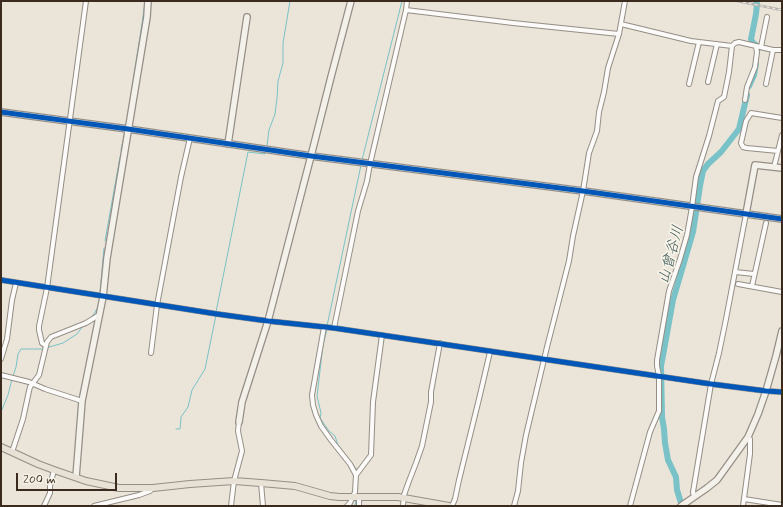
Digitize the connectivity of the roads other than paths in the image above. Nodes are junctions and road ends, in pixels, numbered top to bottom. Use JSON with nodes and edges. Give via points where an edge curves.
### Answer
{"nodes":[{"id":1,"x":86,"y":1,"type":"edge"},
{"id":2,"x":148,"y":1,"type":"edge"},
{"id":3,"x":351,"y":1,"type":"edge"},
{"id":4,"x":407,"y":1,"type":"edge"},
{"id":5,"x":625,"y":1,"type":"edge"},
{"id":6,"x":406,"y":10,"type":"junction"},
{"id":7,"x":247,"y":17,"type":"dead end"},
{"id":8,"x":767,"y":18,"type":"dead end"},
{"id":9,"x":621,"y":24,"type":"junction"},
{"id":10,"x":619,"y":34,"type":"junction"},
{"id":11,"x":699,"y":42,"type":"junction"},
{"id":12,"x":717,"y":44,"type":"junction"},
{"id":13,"x":732,"y":46,"type":"junction"},
{"id":14,"x":758,"y":47,"type":"junction"},
{"id":15,"x":773,"y":50,"type":"junction"},
{"id":16,"x":782,"y":50,"type":"edge"},
{"id":17,"x":708,"y":82,"type":"dead end"},
{"id":18,"x":689,"y":84,"type":"dead end"},
{"id":19,"x":766,"y":84,"type":"dead end"},
{"id":20,"x":745,"y":100,"type":"dead end"},
{"id":21,"x":1,"y":112,"type":"edge"},
{"id":22,"x":782,"y":118,"type":"edge"},
{"id":23,"x":70,"y":121,"type":"junction"},
{"id":24,"x":128,"y":129,"type":"junction"},
{"id":25,"x":782,"y":135,"type":"edge"},
{"id":26,"x":190,"y":138,"type":"junction"},
{"id":27,"x":228,"y":144,"type":"junction"},
{"id":28,"x":778,"y":151,"type":"junction"},
{"id":29,"x":311,"y":156,"type":"junction"},
{"id":30,"x":370,"y":164,"type":"junction"},
{"id":31,"x":774,"y":167,"type":"junction"},
{"id":32,"x":782,"y":168,"type":"edge"},
{"id":33,"x":583,"y":191,"type":"junction"},
{"id":34,"x":695,"y":207,"type":"junction"},
{"id":35,"x":746,"y":214,"type":"junction"},
{"id":36,"x":782,"y":219,"type":"edge"},
{"id":37,"x":766,"y":223,"type":"dead end"},
{"id":38,"x":735,"y":272,"type":"junction"},
{"id":39,"x":754,"y":274,"type":"junction"},
{"id":40,"x":1,"y":280,"type":"edge"},
{"id":41,"x":16,"y":283,"type":"junction"},
{"id":42,"x":738,"y":284,"type":"dead end"},
{"id":43,"x":752,"y":286,"type":"junction"},
{"id":44,"x":47,"y":288,"type":"junction"},
{"id":45,"x":782,"y":292,"type":"edge"},
{"id":46,"x":101,"y":296,"type":"junction"},
{"id":47,"x":157,"y":305,"type":"junction"},
{"id":48,"x":100,"y":314,"type":"junction"},
{"id":49,"x":268,"y":321,"type":"junction"},
{"id":50,"x":324,"y":327,"type":"junction"},
{"id":51,"x":334,"y":328,"type":"junction"},
{"id":52,"x":782,"y":331,"type":"edge"},
{"id":53,"x":382,"y":336,"type":"junction"},
{"id":54,"x":440,"y":343,"type":"junction"},
{"id":55,"x":45,"y":348,"type":"junction"},
{"id":56,"x":490,"y":352,"type":"junction"},
{"id":57,"x":151,"y":353,"type":"dead end"},
{"id":58,"x":1,"y":359,"type":"edge"},
{"id":59,"x":544,"y":360,"type":"junction"},
{"id":60,"x":1,"y":375,"type":"edge"},
{"id":61,"x":660,"y":376,"type":"junction"},
{"id":62,"x":33,"y":384,"type":"junction"},
{"id":63,"x":711,"y":384,"type":"junction"},
{"id":64,"x":766,"y":391,"type":"junction"},
{"id":65,"x":782,"y":392,"type":"edge"},
{"id":66,"x":82,"y":401,"type":"junction"},
{"id":67,"x":239,"y":422,"type":"joint"},
{"id":68,"x":748,"y":437,"type":"junction"},
{"id":69,"x":1,"y":446,"type":"edge"},
{"id":70,"x":12,"y":452,"type":"junction"},
{"id":71,"x":54,"y":470,"type":"junction"},
{"id":72,"x":356,"y":475,"type":"junction"},
{"id":73,"x":76,"y":477,"type":"junction"},
{"id":74,"x":234,"y":481,"type":"junction"},
{"id":75,"x":261,"y":483,"type":"junction"},
{"id":76,"x":153,"y":488,"type":"junction"},
{"id":77,"x":357,"y":496,"type":"junction"},
{"id":78,"x":694,"y":496,"type":"junction"},
{"id":79,"x":404,"y":498,"type":"junction"},
{"id":80,"x":744,"y":499,"type":"junction"},
{"id":81,"x":685,"y":505,"type":"edge"},
{"id":82,"x":782,"y":505,"type":"edge"},
{"id":83,"x":44,"y":506,"type":"edge"},
{"id":84,"x":94,"y":506,"type":"edge"},
{"id":85,"x":231,"y":506,"type":"edge"},
{"id":86,"x":263,"y":506,"type":"edge"},
{"id":87,"x":347,"y":506,"type":"edge"},
{"id":88,"x":359,"y":506,"type":"edge"},
{"id":89,"x":403,"y":506,"type":"edge"},
{"id":90,"x":451,"y":506,"type":"edge"},
{"id":91,"x":514,"y":506,"type":"edge"},
{"id":92,"x":630,"y":506,"type":"edge"},
{"id":93,"x":743,"y":506,"type":"edge"}],
"edges":[{"from":1,"to":23,"type":"street"},
{"from":2,"to":24,"type":"street"},
{"from":3,"to":29,"type":"street"},
{"from":4,"to":6,"type":"street"},
{"from":5,"to":9,"type":"street"},
{"from":6,"to":10,"type":"street"},
{"from":6,"to":30,"type":"street"},
{"from":7,"to":27,"type":"street"},
{"from":8,"to":14,"type":"street"},
{"from":9,"to":10,"type":"street"},
{"from":9,"to":11,"type":"street"},
{"from":10,"to":33,"type":"street","via":[[608,68]]},
{"from":11,"to":12,"type":"street"},
{"from":11,"to":18,"type":"street"},
{"from":12,"to":13,"type":"street"},
{"from":12,"to":17,"type":"street"},
{"from":13,"to":14,"type":"street","via":[[739,42]]},
{"from":13,"to":34,"type":"street","via":[[724,96],[718,101],[696,176]]},
{"from":14,"to":15,"type":"street"},
{"from":14,"to":20,"type":"street"},
{"from":15,"to":16,"type":"street"},
{"from":15,"to":19,"type":"street"},
{"from":21,"to":23,"type":"street"},
{"from":22,"to":28,"type":"street","via":[[751,113],[746,121],[741,143],[747,148]]},
{"from":23,"to":24,"type":"street"},
{"from":23,"to":44,"type":"street"},
{"from":24,"to":26,"type":"street"},
{"from":24,"to":46,"type":"street"},
{"from":25,"to":28,"type":"street"},
{"from":26,"to":27,"type":"street"},
{"from":26,"to":47,"type":"street"},
{"from":27,"to":29,"type":"street"},
{"from":28,"to":31,"type":"street"},
{"from":29,"to":30,"type":"street"},
{"from":29,"to":49,"type":"street"},
{"from":30,"to":33,"type":"street"},
{"from":30,"to":51,"type":"street"},
{"from":31,"to":32,"type":"street"},
{"from":31,"to":35,"type":"street","via":[[755,165]]},
{"from":33,"to":34,"type":"street"},
{"from":33,"to":59,"type":"street","via":[[569,261]]},
{"from":34,"to":35,"type":"street"},
{"from":34,"to":61,"type":"street","via":[[669,291],[657,360]]},
{"from":35,"to":36,"type":"street"},
{"from":35,"to":38,"type":"street"},
{"from":37,"to":39,"type":"street"},
{"from":38,"to":39,"type":"street"},
{"from":38,"to":63,"type":"street"},
{"from":39,"to":43,"type":"street"},
{"from":40,"to":41,"type":"street"},
{"from":41,"to":44,"type":"street"},
{"from":41,"to":58,"type":"street","via":[[7,339]]},
{"from":42,"to":43,"type":"street"},
{"from":43,"to":45,"type":"street"},
{"from":44,"to":46,"type":"street"},
{"from":44,"to":55,"type":"street","via":[[39,326]]},
{"from":46,"to":47,"type":"street"},
{"from":46,"to":48,"type":"street"},
{"from":47,"to":49,"type":"street"},
{"from":47,"to":57,"type":"street"},
{"from":48,"to":55,"type":"street","via":[[84,324],[51,337]]},
{"from":48,"to":66,"type":"street"},
{"from":49,"to":50,"type":"street"},
{"from":49,"to":67,"type":"street","via":[[242,402]]},
{"from":50,"to":51,"type":"street"},
{"from":50,"to":72,"type":"street","via":[[312,395],[313,405],[321,426]]},
{"from":51,"to":53,"type":"street"},
{"from":52,"to":64,"type":"street"},
{"from":53,"to":54,"type":"street"},
{"from":53,"to":72,"type":"street","via":[[373,402],[371,454]]},
{"from":54,"to":56,"type":"street"},
{"from":54,"to":79,"type":"street","via":[[422,446]]},
{"from":55,"to":62,"type":"street","via":[[39,376]]},
{"from":56,"to":59,"type":"street"},
{"from":56,"to":90,"type":"street","via":[[455,500]]},
{"from":59,"to":61,"type":"street"},
{"from":59,"to":91,"type":"street","via":[[526,435]]},
{"from":60,"to":62,"type":"street"},
{"from":61,"to":63,"type":"street"},
{"from":61,"to":92,"type":"street","via":[[659,413],[650,432]]},
{"from":62,"to":66,"type":"street"},
{"from":62,"to":70,"type":"street"},
{"from":63,"to":64,"type":"street"},
{"from":63,"to":78,"type":"street"},
{"from":64,"to":65,"type":"street"},
{"from":64,"to":68,"type":"street"},
{"from":66,"to":73,"type":"street"},
{"from":67,"to":74,"type":"street","via":[[242,451]]},
{"from":68,"to":78,"type":"street","via":[[717,480]]},
{"from":68,"to":80,"type":"street","via":[[750,454]]},
{"from":69,"to":70,"type":"main road"},
{"from":70,"to":71,"type":"main road"},
{"from":71,"to":73,"type":"main road"},
{"from":71,"to":83,"type":"street","via":[[50,494]]},
{"from":72,"to":77,"type":"street"},
{"from":73,"to":76,"type":"main road","via":[[119,488]]},
{"from":74,"to":75,"type":"main road"},
{"from":74,"to":76,"type":"main road"},
{"from":74,"to":85,"type":"street"},
{"from":75,"to":77,"type":"main road","via":[[295,486],[330,496]]},
{"from":75,"to":86,"type":"street"},
{"from":76,"to":84,"type":"street","via":[[139,495]]},
{"from":77,"to":79,"type":"main road"},
{"from":77,"to":87,"type":"street"},
{"from":77,"to":88,"type":"street"},
{"from":78,"to":81,"type":"street"},
{"from":79,"to":89,"type":"street"},
{"from":79,"to":90,"type":"main road"},
{"from":80,"to":82,"type":"street"},
{"from":80,"to":93,"type":"street"}]}
